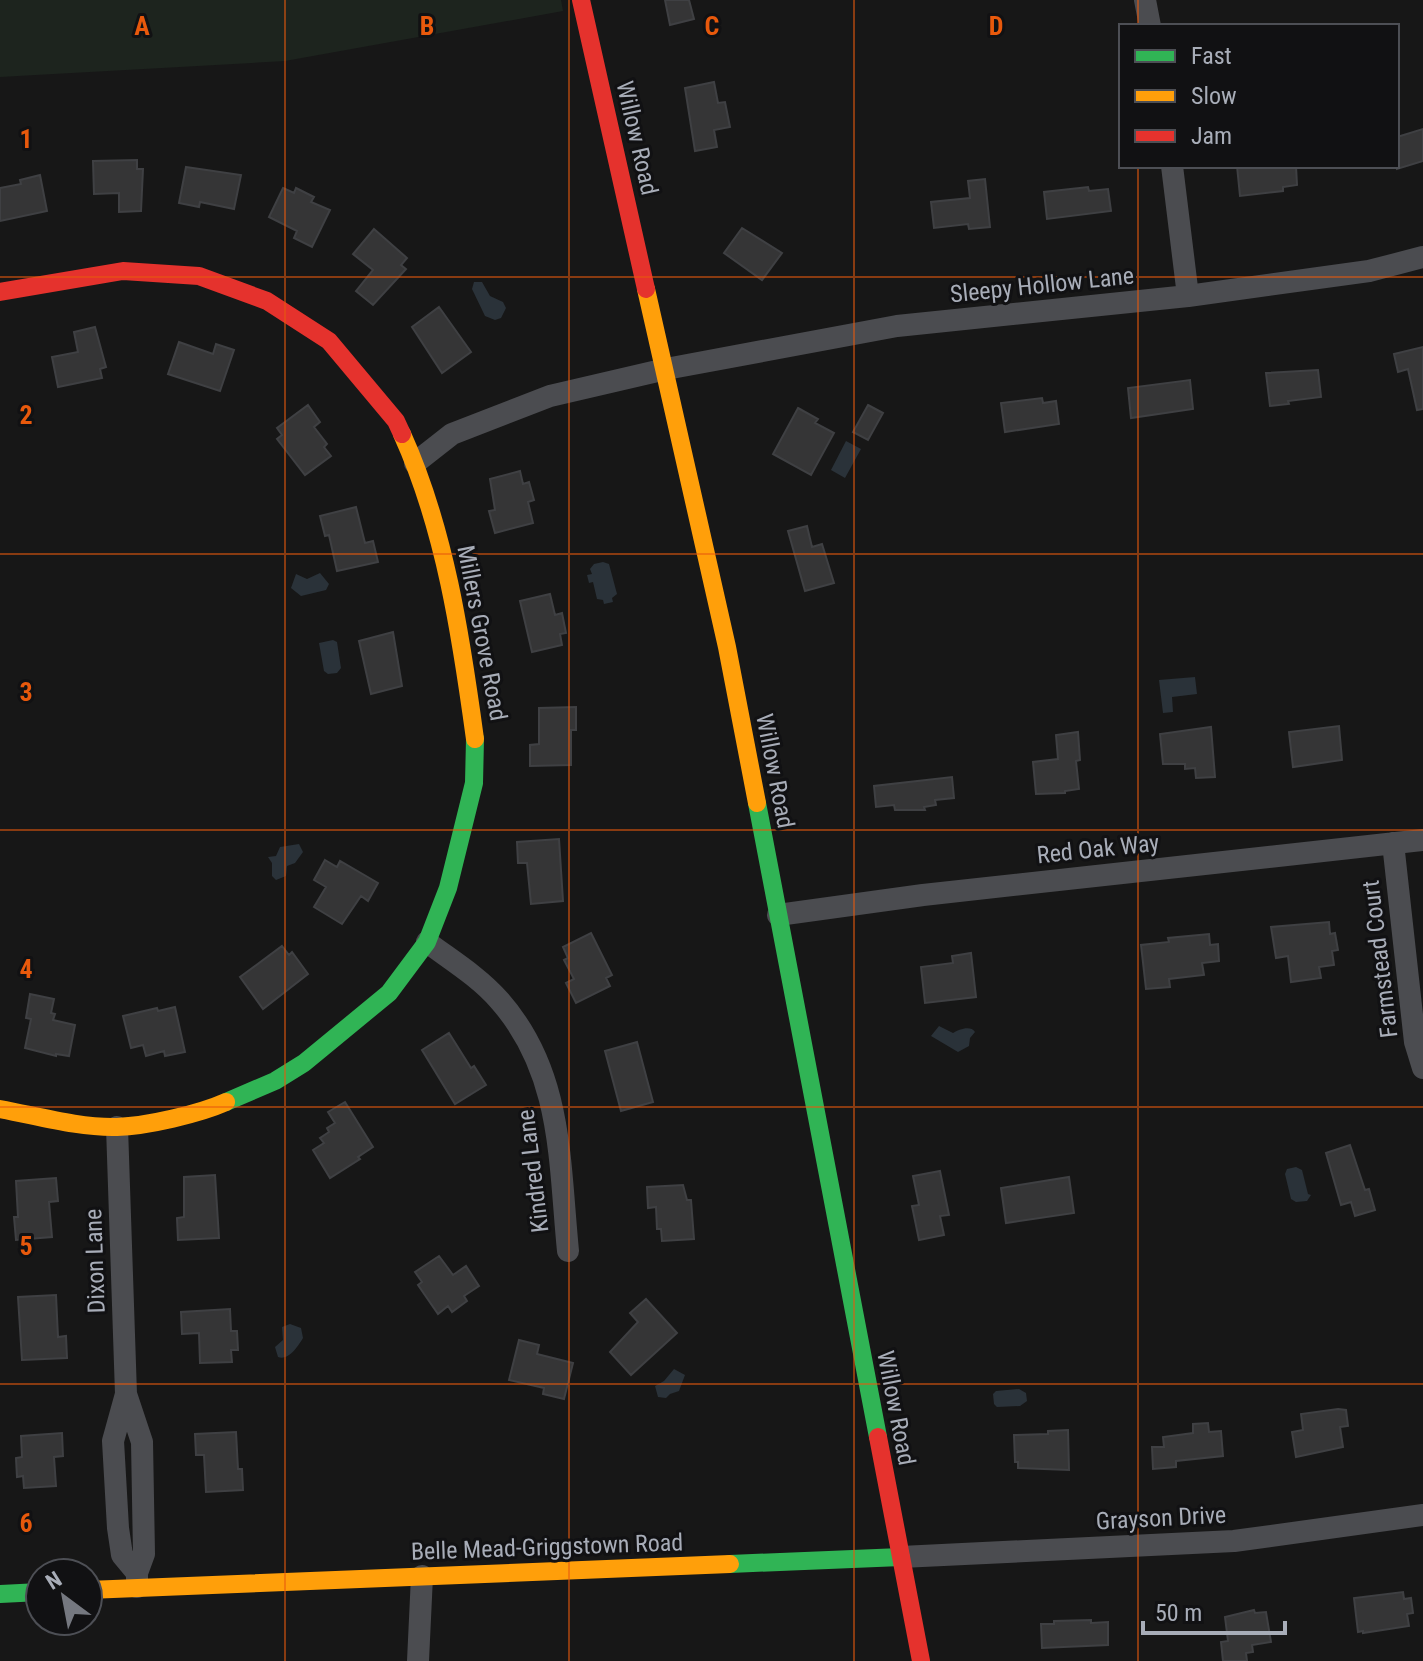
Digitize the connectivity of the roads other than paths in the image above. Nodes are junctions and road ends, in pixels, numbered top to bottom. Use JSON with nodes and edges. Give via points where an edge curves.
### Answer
{"nodes":[{"id":1,"x":581,"y":0,"type":"edge"},
{"id":2,"x":1145,"y":0,"type":"edge"},
{"id":3,"x":1150,"y":24,"type":"edge"},
{"id":4,"x":1172,"y":168,"type":"edge"},
{"id":5,"x":1423,"y":257,"type":"edge"},
{"id":6,"x":0,"y":292,"type":"edge"},
{"id":7,"x":1188,"y":296,"type":"junction"},
{"id":8,"x":666,"y":369,"type":"junction"},
{"id":9,"x":415,"y":463,"type":"junction"},
{"id":10,"x":1423,"y":840,"type":"edge"},
{"id":11,"x":1393,"y":843,"type":"junction"},
{"id":12,"x":778,"y":915,"type":"junction"},
{"id":13,"x":427,"y":942,"type":"junction"},
{"id":14,"x":1423,"y":1068,"type":"edge"},
{"id":15,"x":0,"y":1109,"type":"edge"},
{"id":16,"x":117,"y":1127,"type":"junction"},
{"id":17,"x":568,"y":1251,"type":"dead end"},
{"id":18,"x":1423,"y":1515,"type":"edge"},
{"id":19,"x":901,"y":1557,"type":"junction"},
{"id":20,"x":422,"y":1576,"type":"junction"},
{"id":21,"x":137,"y":1580,"type":"junction"},
{"id":22,"x":104,"y":1587,"type":"edge"},
{"id":23,"x":24,"y":1593,"type":"edge"},
{"id":24,"x":0,"y":1594,"type":"edge"},
{"id":25,"x":418,"y":1661,"type":"edge"},
{"id":26,"x":921,"y":1661,"type":"edge"}],
"edges":[{"from":1,"to":8,"type":"street","name":"Willow Road"},
{"from":2,"to":3,"type":"street"},
{"from":4,"to":7,"type":"street"},
{"from":5,"to":7,"type":"street","name":"Sleepy Hollow Lane","via":[[1369,271]]},
{"from":6,"to":9,"type":"street","name":"Millers Grove Road","via":[[123,271],[199,276],[267,301],[329,341],[396,421]]},
{"from":7,"to":8,"type":"street","name":"Sleepy Hollow Lane","via":[[897,326]]},
{"from":8,"to":9,"type":"street","via":[[550,396],[452,434]]},
{"from":8,"to":12,"type":"street","name":"Willow Road"},
{"from":9,"to":13,"type":"street","name":"Millers Grove Road","via":[[463,649],[475,741],[467,813],[448,888]]},
{"from":10,"to":11,"type":"street","name":"Red Oak Way"},
{"from":11,"to":12,"type":"street","name":"Red Oak Way"},
{"from":11,"to":14,"type":"street","name":"Farmstead Court","via":[[1415,1042]]},
{"from":12,"to":19,"type":"street","name":"Willow Road"},
{"from":13,"to":16,"type":"street","name":"Millers Grove Road","via":[[389,993],[275,1081],[203,1112]]},
{"from":13,"to":17,"type":"street","name":"Kindred Lane","via":[[500,1001],[535,1054],[554,1109]]},
{"from":15,"to":16,"type":"street","name":"Millers Grove Road"},
{"from":16,"to":21,"type":"street","name":"Dixon Lane","via":[[126,1394],[142,1442],[144,1554]]},
{"from":18,"to":19,"type":"street","name":"Grayson Drive","via":[[1234,1541]]},
{"from":19,"to":20,"type":"street","name":"Belle Mead-Griggstown Road"},
{"from":19,"to":26,"type":"street"},
{"from":20,"to":21,"type":"street","name":"Belle Mead-Griggstown Road"},
{"from":20,"to":25,"type":"street"},
{"from":21,"to":22,"type":"street","name":"Belle Mead-Griggstown Road"},
{"from":23,"to":24,"type":"street"}]}
